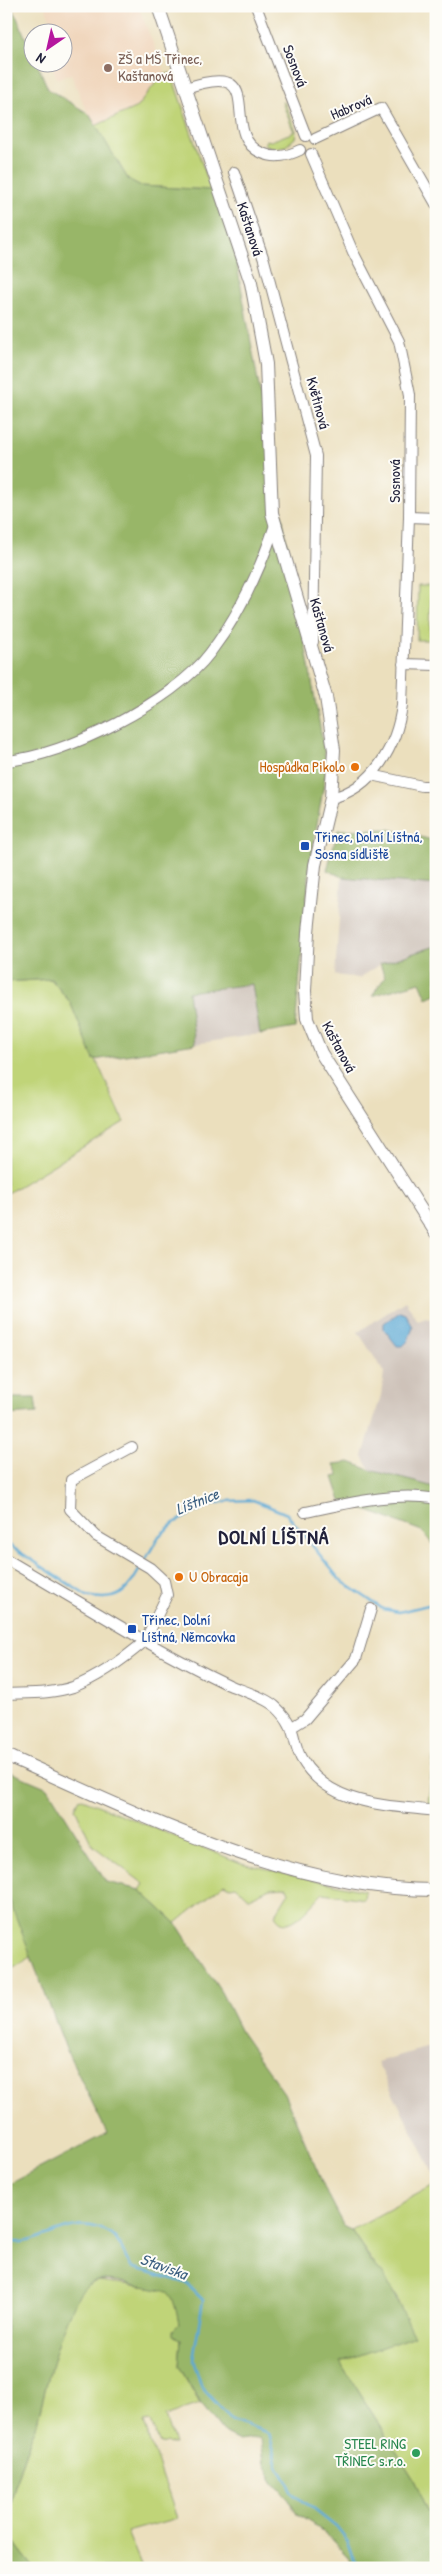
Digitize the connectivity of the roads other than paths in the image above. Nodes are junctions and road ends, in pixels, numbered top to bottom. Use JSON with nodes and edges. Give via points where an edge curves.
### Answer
{"nodes":[{"id":1,"x":158,"y":6,"type":"edge"},
{"id":2,"x":256,"y":6,"type":"edge"},
{"id":3,"x":186,"y":88,"type":"junction"},
{"id":4,"x":310,"y":138,"type":"junction"},
{"id":5,"x":300,"y":150,"type":"junction"},
{"id":6,"x":311,"y":154,"type":"junction"},
{"id":7,"x":234,"y":172,"type":"dead end"},
{"id":8,"x":436,"y":204,"type":"edge"},
{"id":9,"x":409,"y":518,"type":"junction"},
{"id":10,"x":436,"y":518,"type":"edge"},
{"id":11,"x":275,"y":525,"type":"junction"},
{"id":12,"x":312,"y":651,"type":"junction"},
{"id":13,"x":403,"y":664,"type":"junction"},
{"id":14,"x":436,"y":664,"type":"edge"},
{"id":15,"x":6,"y":761,"type":"edge"},
{"id":16,"x":371,"y":775,"type":"junction"},
{"id":17,"x":436,"y":786,"type":"edge"},
{"id":18,"x":331,"y":798,"type":"junction"},
{"id":19,"x":436,"y":1233,"type":"edge"},
{"id":20,"x":132,"y":1447,"type":"dead end"},
{"id":21,"x":436,"y":1500,"type":"edge"},
{"id":22,"x":305,"y":1512,"type":"dead end"},
{"id":23,"x":6,"y":1560,"type":"edge"},
{"id":24,"x":371,"y":1609,"type":"dead end"},
{"id":25,"x":145,"y":1641,"type":"junction"},
{"id":26,"x":6,"y":1694,"type":"edge"},
{"id":27,"x":292,"y":1727,"type":"junction"},
{"id":28,"x":6,"y":1755,"type":"edge"},
{"id":29,"x":436,"y":1811,"type":"edge"},
{"id":30,"x":436,"y":1890,"type":"edge"}],
"edges":[{"from":1,"to":3,"type":"street","name":"Kaštanová"},
{"from":2,"to":4,"type":"street","name":"Sosnová"},
{"from":3,"to":5,"type":"street","via":[[212,80],[227,82],[239,95],[242,129],[252,146],[263,154],[274,156],[286,156]]},
{"from":3,"to":11,"type":"street","name":"Kaštanová","via":[[251,284],[266,364]]},
{"from":4,"to":5,"type":"street","via":[[300,143]]},
{"from":4,"to":6,"type":"street","via":[[316,146]]},
{"from":4,"to":8,"type":"street","name":"Habrová","via":[[381,108]]},
{"from":5,"to":6,"type":"street","via":[[305,156]]},
{"from":6,"to":9,"type":"street","name":"Sosnová","via":[[353,252],[399,341],[410,395]]},
{"from":7,"to":12,"type":"street","name":"Květinová","via":[[264,260],[316,456]]},
{"from":9,"to":10,"type":"street"},
{"from":9,"to":13,"type":"street","name":"Sosnová"},
{"from":11,"to":12,"type":"street","name":"Kaštanová"},
{"from":11,"to":15,"type":"street","via":[[262,562],[228,628],[209,655],[173,687],[83,740],[50,752]]},
{"from":12,"to":18,"type":"street","name":"Kaštanová","via":[[326,697],[334,750]]},
{"from":13,"to":14,"type":"street"},
{"from":13,"to":16,"type":"street","name":"Sosnová","via":[[400,727],[392,747]]},
{"from":16,"to":17,"type":"street"},
{"from":16,"to":18,"type":"street","name":"Sosnová"},
{"from":18,"to":19,"type":"street","name":"Kaštanová","via":[[315,865],[307,942],[307,1019],[321,1053]]},
{"from":20,"to":25,"type":"street","via":[[71,1480],[70,1508],[96,1536],[164,1580],[167,1595]]},
{"from":21,"to":22,"type":"street","via":[[424,1497],[366,1500]]},
{"from":23,"to":25,"type":"street"},
{"from":24,"to":27,"type":"street","via":[[356,1659],[306,1719]]},
{"from":25,"to":26,"type":"street","via":[[121,1662],[72,1687]]},
{"from":25,"to":27,"type":"street","via":[[275,1706]]},
{"from":27,"to":29,"type":"street","via":[[301,1756],[314,1776],[334,1791],[357,1800]]},
{"from":28,"to":30,"type":"street","via":[[162,1823],[290,1868],[384,1888]]}]}
